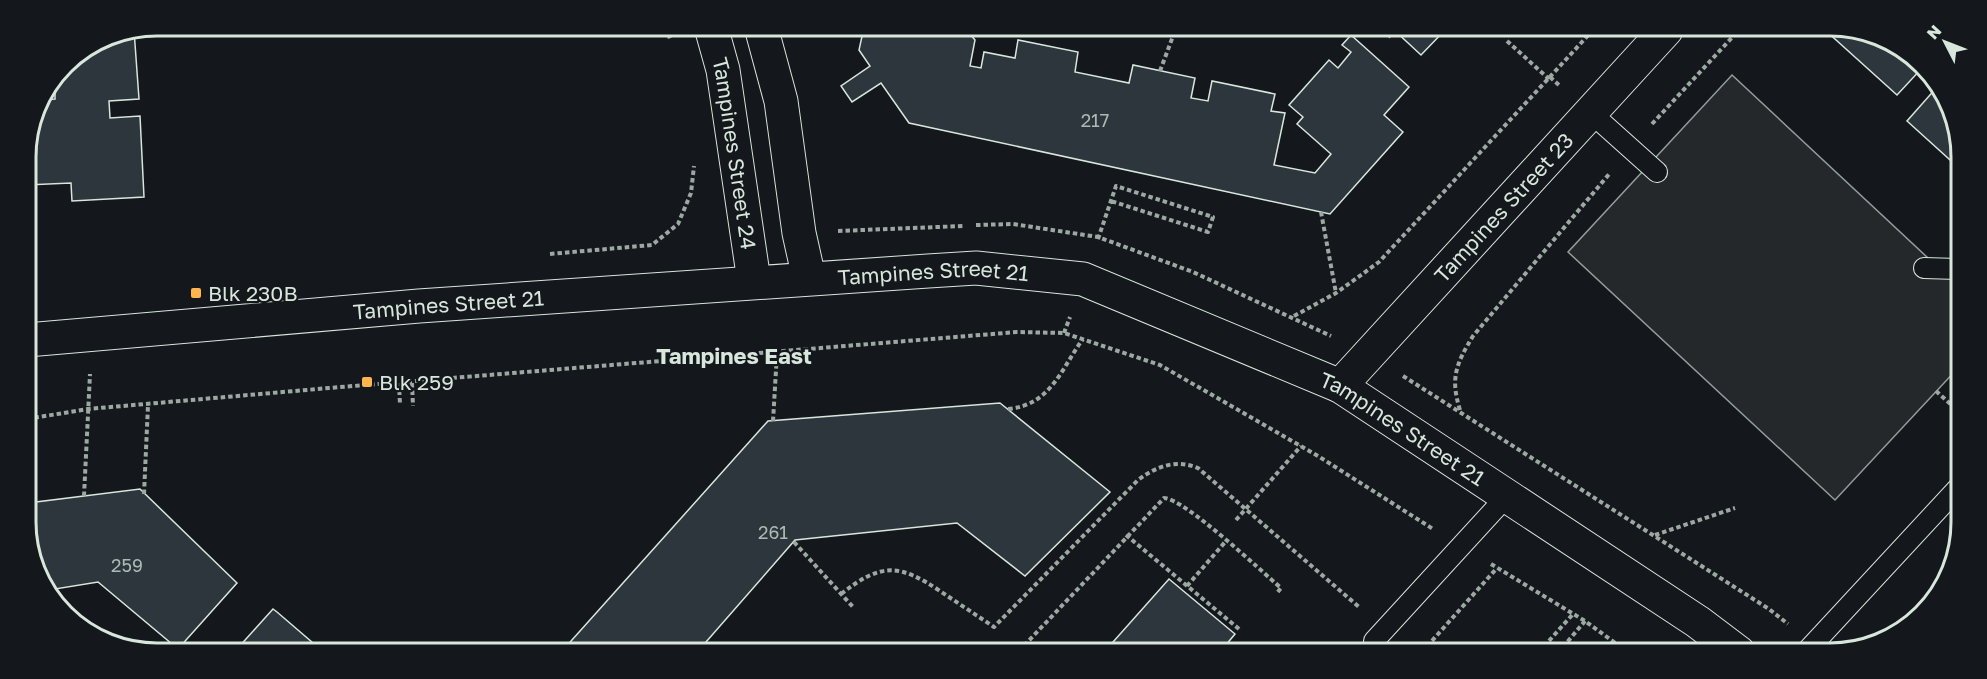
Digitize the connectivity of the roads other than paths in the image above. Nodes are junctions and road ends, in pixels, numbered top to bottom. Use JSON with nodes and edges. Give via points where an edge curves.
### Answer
{"nodes":[{"id":1,"x":714,"y":36,"type":"edge"},
{"id":2,"x":763,"y":36,"type":"edge"},
{"id":3,"x":1660,"y":36,"type":"edge"},
{"id":4,"x":1590,"y":112,"type":"junction"},
{"id":5,"x":1658,"y":172,"type":"dead end"},
{"id":6,"x":1924,"y":268,"type":"dead end"},
{"id":7,"x":1951,"y":269,"type":"edge"},
{"id":8,"x":808,"y":278,"type":"junction"},
{"id":9,"x":754,"y":281,"type":"junction"},
{"id":10,"x":36,"y":339,"type":"edge"},
{"id":11,"x":1340,"y":386,"type":"junction"},
{"id":12,"x":1951,"y":495,"type":"edge"},
{"id":13,"x":1506,"y":497,"type":"junction"},
{"id":14,"x":1374,"y":641,"type":"dead end"},
{"id":15,"x":1726,"y":643,"type":"edge"},
{"id":16,"x":1815,"y":643,"type":"edge"}],
"edges":[{"from":1,"to":9,"type":"street","name":"Tampines Street 24","via":[[723,70]]},
{"from":2,"to":8,"type":"street","via":[[781,101]]},
{"from":3,"to":4,"type":"street","name":"Tampines Street 23"},
{"from":4,"to":5,"type":"lane"},
{"from":4,"to":11,"type":"street","name":"Tampines Street 23"},
{"from":6,"to":7,"type":"lane"},
{"from":8,"to":9,"type":"street","name":"Tampines Street 21"},
{"from":8,"to":11,"type":"street","name":"Tampines Street 21","via":[[976,268],[1083,279]]},
{"from":9,"to":10,"type":"street","name":"Tampines Street 21"},
{"from":11,"to":13,"type":"street","name":"Tampines Street 21"},
{"from":12,"to":16,"type":"lane"},
{"from":13,"to":14,"type":"lane"},
{"from":13,"to":15,"type":"street","name":"Tampines Street 21"}]}
